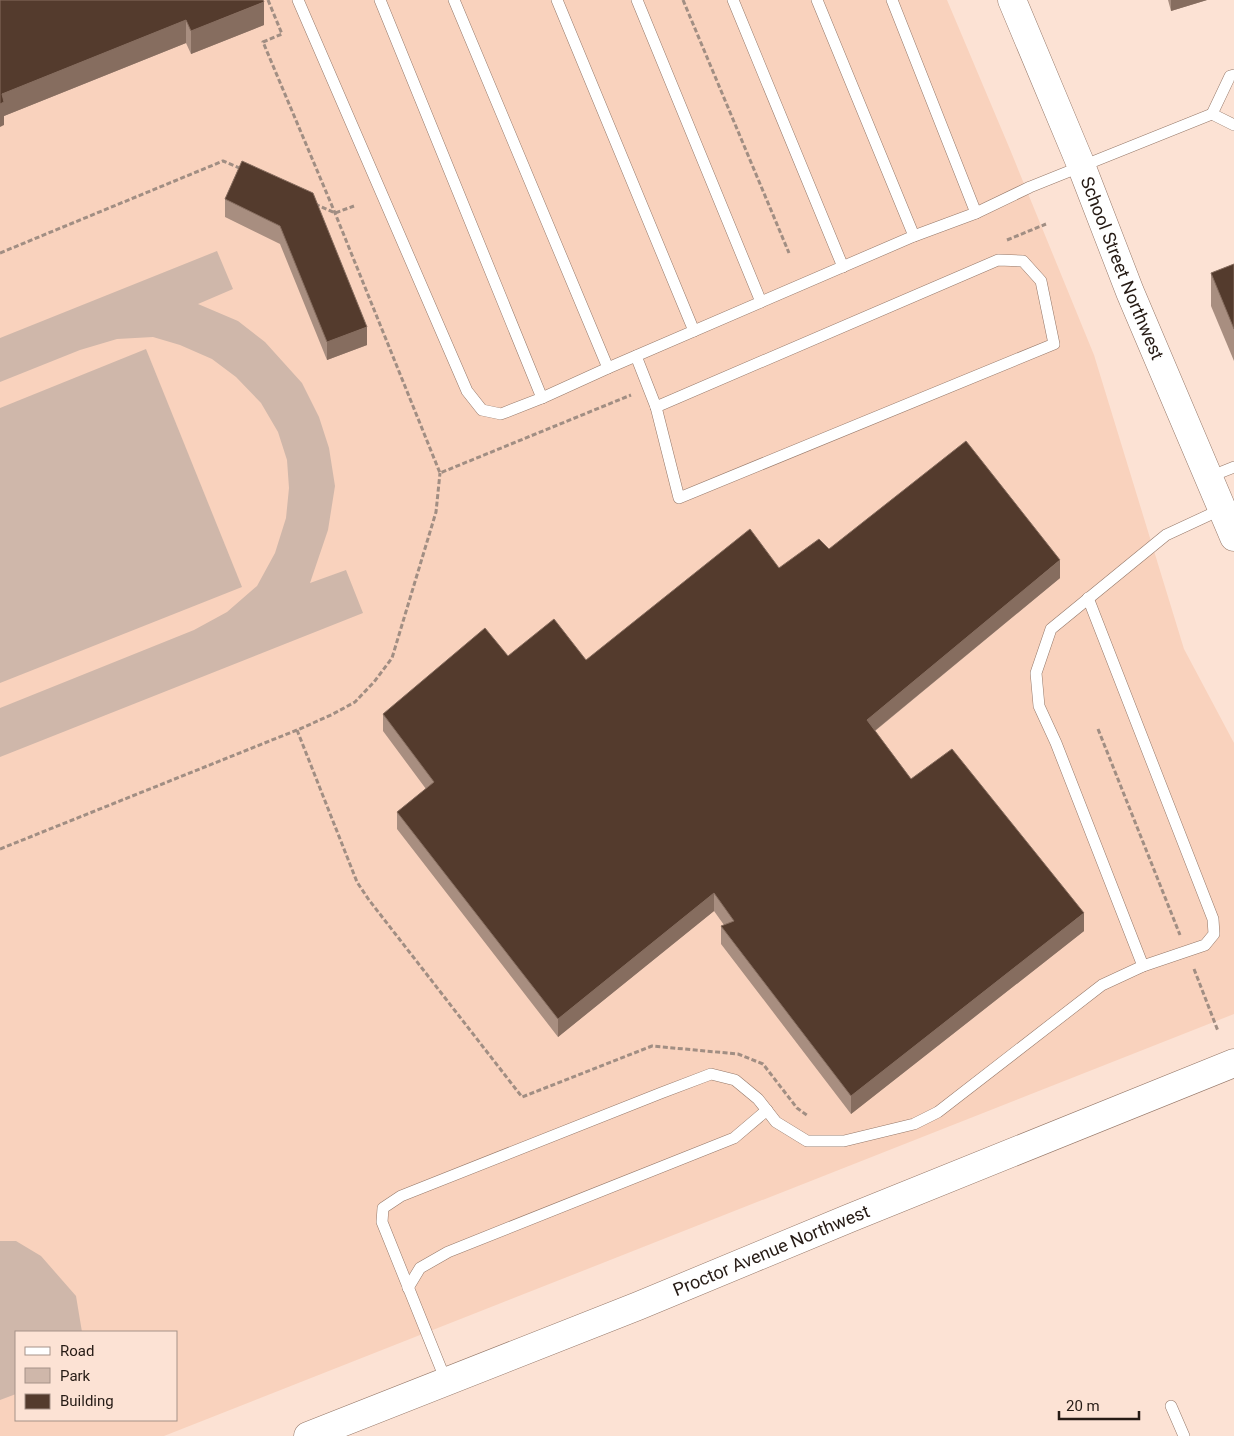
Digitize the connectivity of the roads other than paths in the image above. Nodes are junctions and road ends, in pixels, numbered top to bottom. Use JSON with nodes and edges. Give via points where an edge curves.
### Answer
{"nodes":[{"id":1,"x":298,"y":0,"type":"edge"},
{"id":2,"x":380,"y":0,"type":"edge"},
{"id":3,"x":454,"y":0,"type":"edge"},
{"id":4,"x":557,"y":0,"type":"edge"},
{"id":5,"x":637,"y":0,"type":"edge"},
{"id":6,"x":733,"y":0,"type":"edge"},
{"id":7,"x":817,"y":0,"type":"edge"},
{"id":8,"x":892,"y":0,"type":"edge"},
{"id":9,"x":1012,"y":0,"type":"edge"},
{"id":10,"x":1234,"y":75,"type":"edge"},
{"id":11,"x":1212,"y":114,"type":"junction"},
{"id":12,"x":1234,"y":125,"type":"edge"},
{"id":13,"x":1081,"y":166,"type":"junction"},
{"id":14,"x":976,"y":213,"type":"junction"},
{"id":15,"x":914,"y":236,"type":"junction"},
{"id":16,"x":843,"y":267,"type":"junction"},
{"id":17,"x":761,"y":302,"type":"junction"},
{"id":18,"x":694,"y":331,"type":"junction"},
{"id":19,"x":636,"y":356,"type":"junction"},
{"id":20,"x":608,"y":368,"type":"junction"},
{"id":21,"x":542,"y":398,"type":"junction"},
{"id":22,"x":656,"y":407,"type":"junction"},
{"id":23,"x":1234,"y":467,"type":"edge"},
{"id":24,"x":1209,"y":477,"type":"junction"},
{"id":25,"x":1222,"y":509,"type":"junction"},
{"id":26,"x":1234,"y":537,"type":"edge"},
{"id":27,"x":1088,"y":598,"type":"junction"},
{"id":28,"x":1143,"y":966,"type":"junction"},
{"id":29,"x":1234,"y":1063,"type":"edge"},
{"id":30,"x":767,"y":1110,"type":"junction"},
{"id":31,"x":408,"y":1288,"type":"junction"},
{"id":32,"x":446,"y":1381,"type":"junction"},
{"id":33,"x":1171,"y":1406,"type":"dead end"},
{"id":34,"x":308,"y":1436,"type":"edge"},
{"id":35,"x":1184,"y":1436,"type":"edge"}],
"edges":[{"from":1,"to":21,"type":"lane","via":[[467,392],[482,410],[501,414]]},
{"from":2,"to":21,"type":"lane"},
{"from":3,"to":20,"type":"lane"},
{"from":4,"to":18,"type":"lane"},
{"from":5,"to":17,"type":"lane"},
{"from":6,"to":16,"type":"lane"},
{"from":7,"to":15,"type":"lane"},
{"from":8,"to":14,"type":"lane"},
{"from":9,"to":13,"type":"street","name":"School Street Northwest"},
{"from":10,"to":11,"type":"lane","via":[[1230,76]]},
{"from":11,"to":12,"type":"lane"},
{"from":11,"to":13,"type":"lane"},
{"from":13,"to":14,"type":"lane"},
{"from":13,"to":24,"type":"street","name":"School Street Northwest","via":[[1130,292]]},
{"from":14,"to":15,"type":"lane"},
{"from":15,"to":16,"type":"lane"},
{"from":16,"to":17,"type":"lane"},
{"from":17,"to":18,"type":"lane"},
{"from":18,"to":19,"type":"lane"},
{"from":19,"to":20,"type":"lane"},
{"from":19,"to":22,"type":"lane"},
{"from":20,"to":21,"type":"lane"},
{"from":22,"to":22,"type":"lane","via":[[679,498],[1054,344],[1041,281],[1023,261],[998,260]]},
{"from":23,"to":24,"type":"lane"},
{"from":24,"to":25,"type":"street","name":"School Street Northwest"},
{"from":25,"to":26,"type":"street","name":"School Street Northwest"},
{"from":25,"to":27,"type":"lane","via":[[1166,535]]},
{"from":27,"to":28,"type":"lane","via":[[1052,629],[1036,673],[1039,706]]},
{"from":27,"to":28,"type":"lane","via":[[1213,919],[1214,934],[1205,945]]},
{"from":28,"to":30,"type":"lane","via":[[1102,985],[938,1112],[914,1124],[844,1141],[807,1141],[776,1122]]},
{"from":29,"to":32,"type":"street","name":"Proctor Avenue Northwest"},
{"from":30,"to":31,"type":"lane","via":[[734,1138],[448,1252],[420,1268]]},
{"from":30,"to":31,"type":"lane","via":[[735,1080],[711,1074],[401,1196],[383,1208],[382,1222]]},
{"from":31,"to":32,"type":"lane"},
{"from":32,"to":34,"type":"street","name":"Proctor Avenue Northwest"},
{"from":33,"to":35,"type":"lane"}]}
